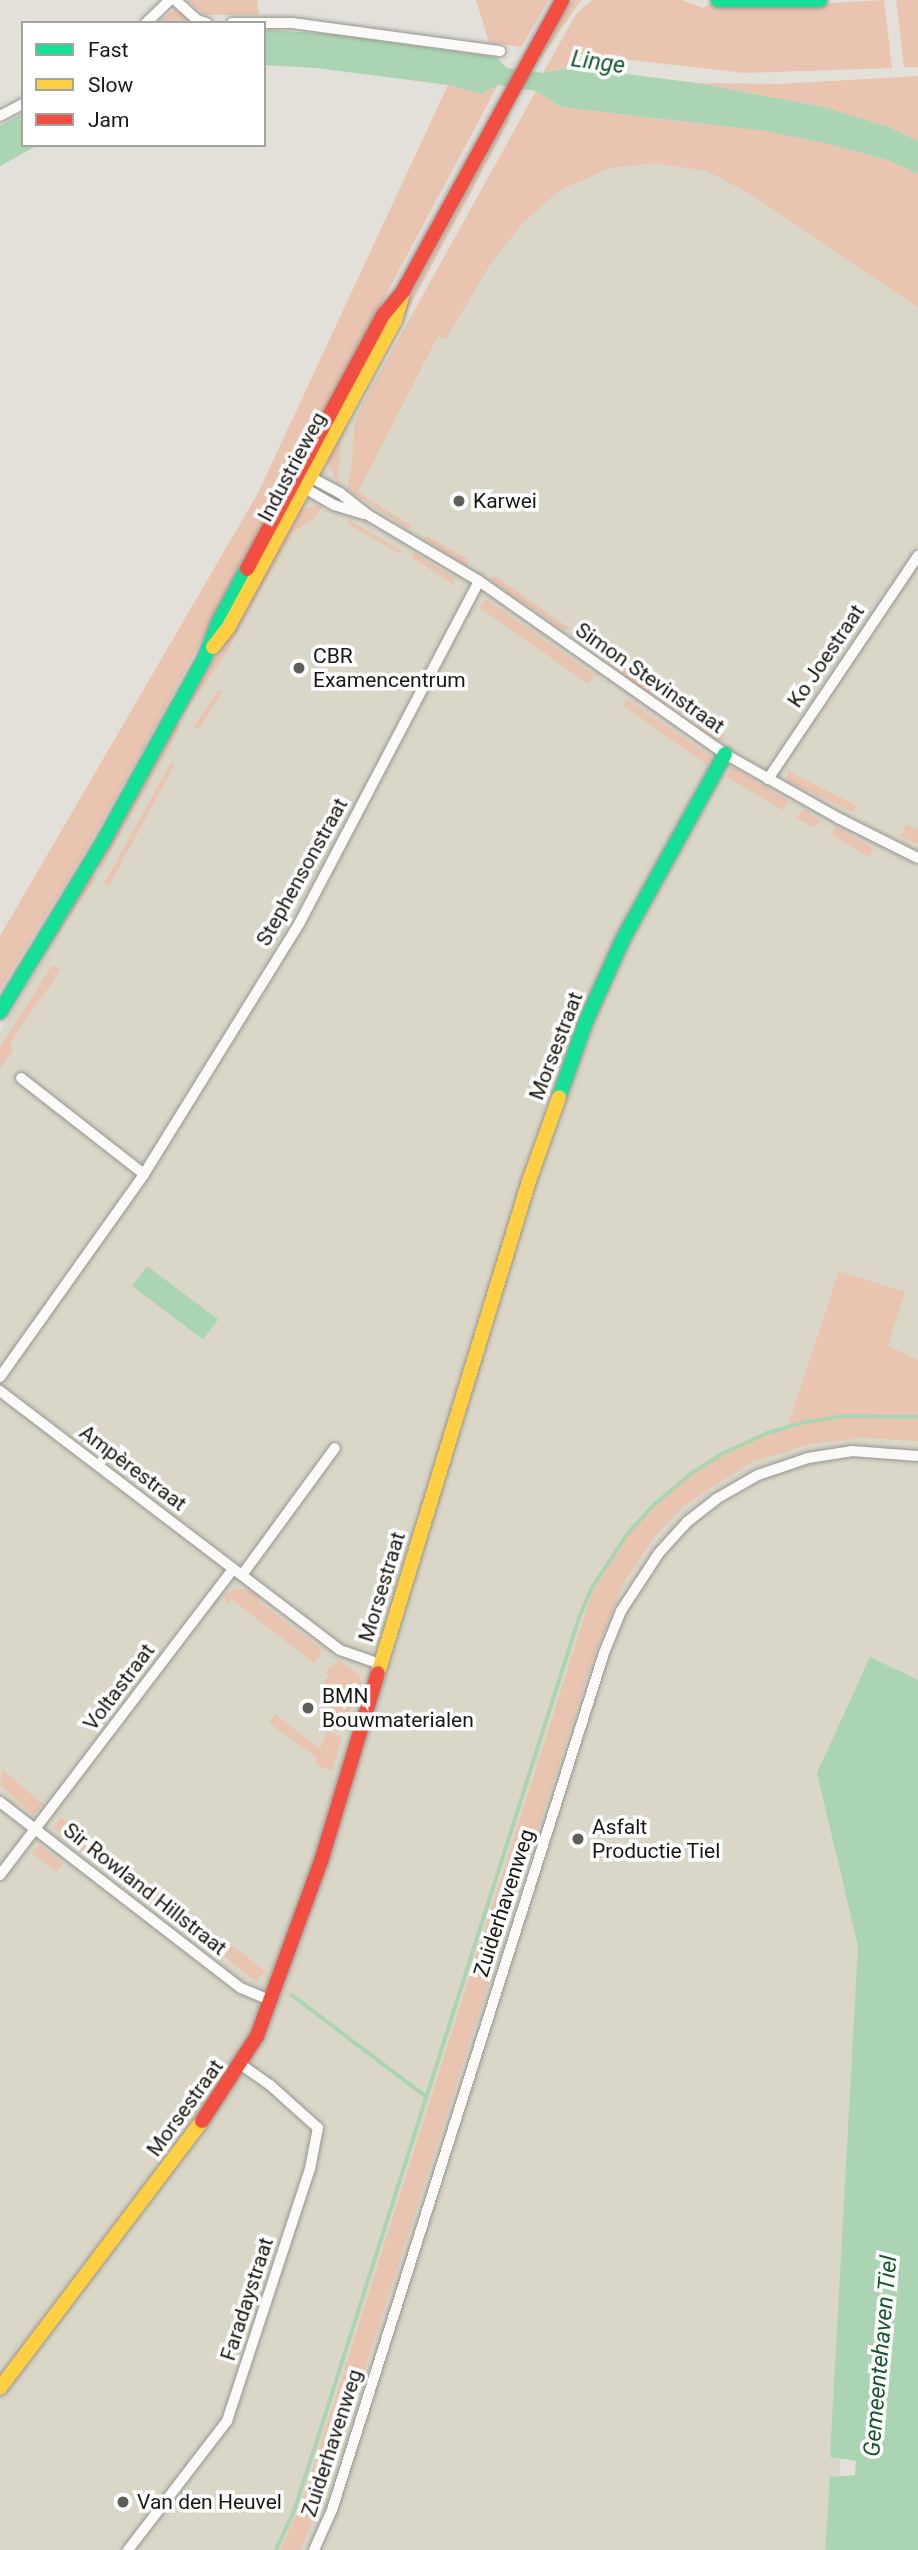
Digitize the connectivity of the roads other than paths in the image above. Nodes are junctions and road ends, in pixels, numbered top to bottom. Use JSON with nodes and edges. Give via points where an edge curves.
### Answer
{"nodes":[{"id":1,"x":173,"y":0,"type":"edge"},
{"id":2,"x":562,"y":0,"type":"edge"},
{"id":3,"x":718,"y":0,"type":"edge"},
{"id":4,"x":820,"y":0,"type":"edge"},
{"id":5,"x":148,"y":21,"type":"edge"},
{"id":6,"x":200,"y":21,"type":"edge"},
{"id":7,"x":266,"y":23,"type":"edge"},
{"id":8,"x":499,"y":51,"type":"dead end"},
{"id":9,"x":21,"y":105,"type":"edge"},
{"id":10,"x":0,"y":116,"type":"edge"},
{"id":11,"x":303,"y":482,"type":"junction"},
{"id":12,"x":918,"y":556,"type":"edge"},
{"id":13,"x":480,"y":581,"type":"junction"},
{"id":14,"x":725,"y":754,"type":"junction"},
{"id":15,"x":768,"y":779,"type":"junction"},
{"id":16,"x":918,"y":858,"type":"edge"},
{"id":17,"x":0,"y":1012,"type":"edge"},
{"id":18,"x":21,"y":1078,"type":"dead end"},
{"id":19,"x":144,"y":1174,"type":"junction"},
{"id":20,"x":0,"y":1377,"type":"edge"},
{"id":21,"x":0,"y":1391,"type":"edge"},
{"id":22,"x":335,"y":1448,"type":"dead end"},
{"id":23,"x":918,"y":1456,"type":"edge"},
{"id":24,"x":238,"y":1572,"type":"junction"},
{"id":25,"x":380,"y":1664,"type":"junction"},
{"id":26,"x":0,"y":1802,"type":"edge"},
{"id":27,"x":36,"y":1829,"type":"junction"},
{"id":28,"x":0,"y":1875,"type":"edge"},
{"id":29,"x":269,"y":2000,"type":"junction"},
{"id":30,"x":241,"y":2065,"type":"junction"},
{"id":31,"x":0,"y":2388,"type":"edge"},
{"id":32,"x":128,"y":2550,"type":"edge"},
{"id":33,"x":314,"y":2550,"type":"edge"}],
"edges":[{"from":1,"to":5,"type":"street"},
{"from":1,"to":6,"type":"street"},
{"from":2,"to":11,"type":"street","name":"Industrieweg","via":[[403,291],[384,314]]},
{"from":3,"to":4,"type":"street"},
{"from":7,"to":8,"type":"street"},
{"from":9,"to":10,"type":"street"},
{"from":11,"to":13,"type":"street","name":"Simon Stevinstraat","via":[[348,510],[368,514]]},
{"from":11,"to":17,"type":"street","name":"Industrieweg","via":[[219,621],[205,657],[104,840]]},
{"from":12,"to":15,"type":"street","name":"Ko Joestraat"},
{"from":13,"to":14,"type":"street","name":"Simon Stevinstraat"},
{"from":13,"to":19,"type":"street","name":"Stephensonstraat","via":[[299,924]]},
{"from":14,"to":15,"type":"street","name":"Simon Stevinstraat"},
{"from":14,"to":25,"type":"street","name":"Morsestraat","via":[[624,937],[586,1021],[529,1181]]},
{"from":15,"to":16,"type":"street","name":"Simon Stevinstraat"},
{"from":18,"to":19,"type":"street"},
{"from":19,"to":20,"type":"street","name":"Stephensonstraat"},
{"from":21,"to":24,"type":"street","name":"Ampèrestraat"},
{"from":22,"to":24,"type":"street"},
{"from":23,"to":33,"type":"street","name":"Zuiderhavenweg","via":[[852,1451],[808,1458],[758,1475],[687,1522],[659,1553],[621,1611],[332,2510]]},
{"from":24,"to":25,"type":"street","name":"Ampèrestraat","via":[[340,1650]]},
{"from":24,"to":27,"type":"street","name":"Voltastraat"},
{"from":25,"to":29,"type":"street","name":"Morsestraat","via":[[322,1858]]},
{"from":26,"to":27,"type":"street","name":"Sir Rowland Hillstraat"},
{"from":27,"to":28,"type":"street","name":"Voltastraat"},
{"from":27,"to":29,"type":"street","name":"Sir Rowland Hillstraat","via":[[241,1988]]},
{"from":29,"to":30,"type":"street","name":"Morsestraat"},
{"from":30,"to":31,"type":"street","name":"Morsestraat"},
{"from":30,"to":32,"type":"street","name":"Faradaystraat","via":[[318,2128],[310,2169],[227,2421]]}]}
